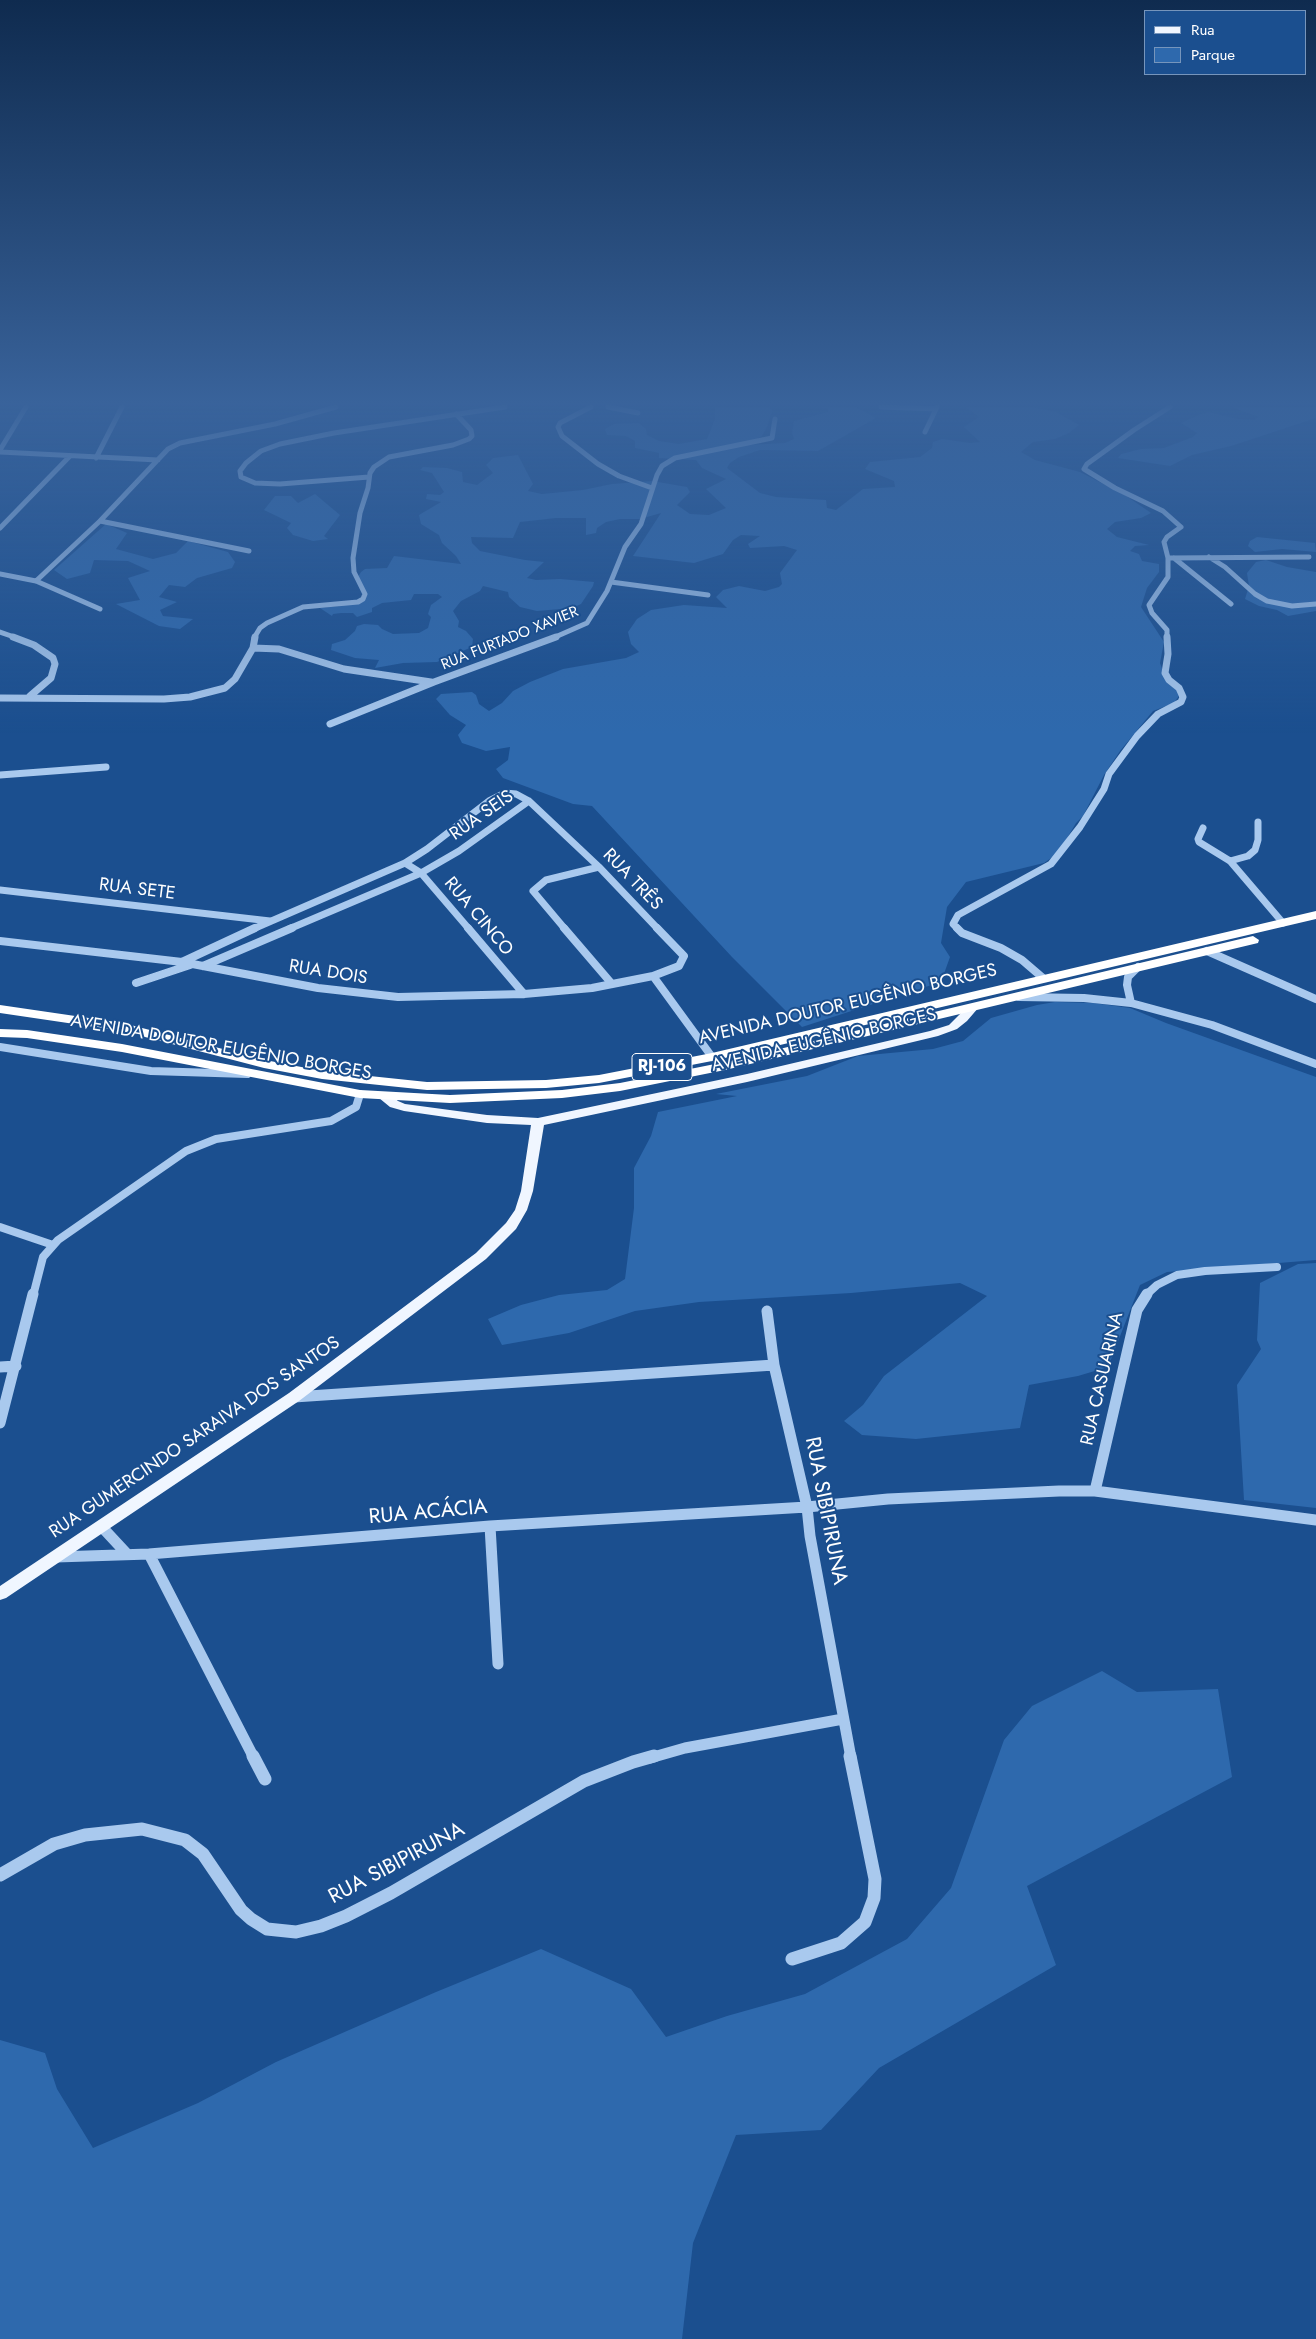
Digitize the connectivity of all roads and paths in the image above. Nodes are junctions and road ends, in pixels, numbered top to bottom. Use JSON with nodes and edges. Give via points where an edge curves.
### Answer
{"nodes":[{"id":1,"x":12,"y":516,"type":"edge"},
{"id":2,"x":105,"y":516,"type":"edge"},
{"id":3,"x":360,"y":516,"type":"edge"},
{"id":4,"x":644,"y":516,"type":"edge"},
{"id":5,"x":1170,"y":516,"type":"edge"},
{"id":6,"x":100,"y":521,"type":"junction"},
{"id":7,"x":0,"y":528,"type":"edge"},
{"id":8,"x":249,"y":551,"type":"dead end"},
{"id":9,"x":1209,"y":556,"type":"junction"},
{"id":10,"x":1309,"y":557,"type":"dead end"},
{"id":11,"x":1171,"y":558,"type":"junction"},
{"id":12,"x":0,"y":574,"type":"edge"},
{"id":13,"x":36,"y":581,"type":"junction"},
{"id":14,"x":612,"y":582,"type":"junction"},
{"id":15,"x":708,"y":595,"type":"dead end"},
{"id":16,"x":1231,"y":604,"type":"dead end"},
{"id":17,"x":1316,"y":604,"type":"edge"},
{"id":18,"x":100,"y":609,"type":"dead end"},
{"id":19,"x":0,"y":632,"type":"edge"},
{"id":20,"x":253,"y":648,"type":"junction"},
{"id":21,"x":434,"y":682,"type":"junction"},
{"id":22,"x":30,"y":696,"type":"junction"},
{"id":23,"x":0,"y":698,"type":"edge"},
{"id":24,"x":330,"y":724,"type":"dead end"},
{"id":25,"x":106,"y":767,"type":"dead end"},
{"id":26,"x":0,"y":775,"type":"edge"},
{"id":27,"x":529,"y":801,"type":"junction"},
{"id":28,"x":1258,"y":822,"type":"dead end"},
{"id":29,"x":1203,"y":828,"type":"dead end"},
{"id":30,"x":1230,"y":861,"type":"junction"},
{"id":31,"x":405,"y":863,"type":"junction"},
{"id":32,"x":599,"y":867,"type":"junction"},
{"id":33,"x":421,"y":873,"type":"junction"},
{"id":34,"x":0,"y":890,"type":"edge"},
{"id":35,"x":1316,"y":915,"type":"edge"},
{"id":36,"x":270,"y":921,"type":"junction"},
{"id":37,"x":1283,"y":923,"type":"junction"},
{"id":38,"x":1316,"y":925,"type":"edge"},
{"id":39,"x":0,"y":941,"type":"edge"},
{"id":40,"x":1207,"y":952,"type":"junction"},
{"id":41,"x":182,"y":962,"type":"junction"},
{"id":42,"x":192,"y":964,"type":"junction"},
{"id":43,"x":203,"y":966,"type":"junction"},
{"id":44,"x":1138,"y":967,"type":"junction"},
{"id":45,"x":654,"y":976,"type":"junction"},
{"id":46,"x":1043,"y":978,"type":"junction"},
{"id":47,"x":136,"y":983,"type":"dead end"},
{"id":48,"x":612,"y":984,"type":"junction"},
{"id":49,"x":524,"y":994,"type":"junction"},
{"id":50,"x":1012,"y":997,"type":"junction"},
{"id":51,"x":1316,"y":999,"type":"edge"},
{"id":52,"x":1131,"y":1003,"type":"junction"},
{"id":53,"x":973,"y":1008,"type":"junction"},
{"id":54,"x":0,"y":1009,"type":"edge"},
{"id":55,"x":0,"y":1016,"type":"edge"},
{"id":56,"x":109,"y":1024,"type":"junction"},
{"id":57,"x":0,"y":1028,"type":"edge"},
{"id":58,"x":0,"y":1033,"type":"edge"},
{"id":59,"x":27,"y":1034,"type":"junction"},
{"id":60,"x":0,"y":1048,"type":"edge"},
{"id":61,"x":712,"y":1057,"type":"junction"},
{"id":62,"x":1316,"y":1064,"type":"edge"},
{"id":63,"x":252,"y":1074,"type":"junction"},
{"id":64,"x":360,"y":1094,"type":"junction"},
{"id":65,"x":383,"y":1095,"type":"junction"},
{"id":66,"x":538,"y":1122,"type":"junction"},
{"id":67,"x":0,"y":1228,"type":"edge"},
{"id":68,"x":53,"y":1245,"type":"junction"},
{"id":69,"x":1277,"y":1267,"type":"dead end"},
{"id":70,"x":767,"y":1311,"type":"dead end"},
{"id":71,"x":774,"y":1365,"type":"junction"},
{"id":72,"x":16,"y":1366,"type":"junction"},
{"id":73,"x":0,"y":1367,"type":"edge"},
{"id":74,"x":294,"y":1397,"type":"junction"},
{"id":75,"x":0,"y":1423,"type":"edge"},
{"id":76,"x":1095,"y":1490,"type":"junction"},
{"id":77,"x":807,"y":1507,"type":"junction"},
{"id":78,"x":1316,"y":1520,"type":"edge"},
{"id":79,"x":101,"y":1526,"type":"junction"},
{"id":80,"x":490,"y":1526,"type":"junction"},
{"id":81,"x":127,"y":1554,"type":"junction"},
{"id":82,"x":149,"y":1554,"type":"junction"},
{"id":83,"x":52,"y":1558,"type":"junction"},
{"id":84,"x":0,"y":1594,"type":"edge"},
{"id":85,"x":498,"y":1664,"type":"dead end"},
{"id":86,"x":843,"y":1720,"type":"junction"},
{"id":87,"x":265,"y":1779,"type":"dead end"},
{"id":88,"x":0,"y":1875,"type":"edge"},
{"id":89,"x":792,"y":1959,"type":"dead end"}],
"edges":[{"from":1,"to":7,"type":"street"},
{"from":2,"to":6,"type":"street"},
{"from":3,"to":20,"type":"street","via":[[352,564],[364,597],[358,602],[309,606],[278,616],[260,628]]},
{"from":4,"to":14,"type":"street","name":"RUA FURTADO XAVIER","via":[[625,548]]},
{"from":5,"to":11,"type":"street","via":[[1182,526],[1164,542]]},
{"from":6,"to":8,"type":"street"},
{"from":6,"to":13,"type":"street"},
{"from":9,"to":10,"type":"street"},
{"from":9,"to":11,"type":"street"},
{"from":9,"to":17,"type":"street","via":[[1267,601],[1292,606]]},
{"from":11,"to":16,"type":"street"},
{"from":11,"to":46,"type":"street","via":[[1168,577],[1149,605],[1167,630],[1165,674],[1183,693],[1181,702],[1158,714],[1137,736],[1109,774],[1104,789],[1080,827],[1051,864],[954,919],[955,928],[1011,953]]},
{"from":12,"to":13,"type":"street"},
{"from":13,"to":18,"type":"street"},
{"from":14,"to":15,"type":"street"},
{"from":14,"to":21,"type":"street","name":"RUA FURTADO XAVIER","via":[[592,618],[579,628]]},
{"from":19,"to":22,"type":"street","via":[[34,645],[53,658],[55,664],[51,678]]},
{"from":20,"to":21,"type":"street","via":[[279,649],[344,669]]},
{"from":20,"to":22,"type":"street","via":[[232,684],[212,693],[164,699]]},
{"from":21,"to":24,"type":"street","name":"RUA FURTADO XAVIER"},
{"from":22,"to":23,"type":"street"},
{"from":25,"to":26,"type":"street"},
{"from":27,"to":31,"type":"street","name":"RUA SEIS","via":[[516,794],[499,795]]},
{"from":27,"to":32,"type":"street","name":"RUA TRÊS"},
{"from":27,"to":33,"type":"street","name":"RUA SEIS","via":[[459,851]]},
{"from":28,"to":30,"type":"street","via":[[1255,850],[1248,856]]},
{"from":29,"to":30,"type":"street","via":[[1199,842]]},
{"from":30,"to":37,"type":"street"},
{"from":31,"to":33,"type":"street","name":"RUA CINCO"},
{"from":31,"to":36,"type":"street","name":"RUA SEIS"},
{"from":32,"to":45,"type":"street","name":"RUA TRÊS","via":[[684,956],[679,966]]},
{"from":32,"to":48,"type":"street","via":[[546,880],[534,891]]},
{"from":33,"to":43,"type":"street","name":"RUA SEIS"},
{"from":33,"to":49,"type":"street","name":"RUA CINCO"},
{"from":34,"to":36,"type":"street","name":"RUA SETE"},
{"from":35,"to":37,"type":"highway","name":"AVENIDA DOUTOR EUGÊNIO BORGES","number":"RJ-106"},
{"from":36,"to":41,"type":"street","name":"RUA SEIS"},
{"from":37,"to":46,"type":"highway","name":"AVENIDA DOUTOR EUGÊNIO BORGES","number":"RJ-106"},
{"from":38,"to":40,"type":"highway","name":"AVENIDA DOUTOR EUGÊNIO BORGES","number":"RJ-106"},
{"from":39,"to":41,"type":"street","name":"RUA DOIS"},
{"from":40,"to":44,"type":"highway","name":"AVENIDA DOUTOR EUGÊNIO BORGES","number":"RJ-106"},
{"from":40,"to":51,"type":"street"},
{"from":41,"to":42,"type":"street","name":"RUA DOIS"},
{"from":42,"to":43,"type":"street","name":"RUA DOIS"},
{"from":42,"to":47,"type":"street"},
{"from":43,"to":49,"type":"street","name":"RUA DOIS","via":[[356,994]]},
{"from":44,"to":50,"type":"highway","name":"AVENIDA DOUTOR EUGÊNIO BORGES","number":"RJ-106"},
{"from":44,"to":52,"type":"street","via":[[1128,977]]},
{"from":45,"to":48,"type":"street","name":"RUA DOIS"},
{"from":45,"to":61,"type":"street"},
{"from":46,"to":61,"type":"highway","name":"AVENIDA DOUTOR EUGÊNIO BORGES","number":"RJ-106"},
{"from":48,"to":49,"type":"street","name":"RUA DOIS"},
{"from":50,"to":52,"type":"street","via":[[1084,998]]},
{"from":50,"to":53,"type":"highway","name":"AVENIDA DOUTOR EUGÊNIO BORGES","number":"RJ-106"},
{"from":52,"to":62,"type":"street","via":[[1212,1025]]},
{"from":53,"to":65,"type":"highway","name":"AVENIDA DOUTOR EUGÊNIO BORGES","number":"RJ-106","via":[[620,1087],[511,1098]]},
{"from":53,"to":66,"type":"main road","name":"AVENIDA EUGÊNIO BORGES","via":[[964,1020],[934,1034]]},
{"from":54,"to":56,"type":"highway","name":"AVENIDA DOUTOR EUGÊNIO BORGES","number":"RJ-106"},
{"from":55,"to":56,"type":"highway","via":[[71,1024]]},
{"from":56,"to":61,"type":"highway","name":"AVENIDA DOUTOR EUGÊNIO BORGES","number":"RJ-106","via":[[294,1071],[419,1085],[516,1085],[599,1079]]},
{"from":57,"to":59,"type":"highway"},
{"from":58,"to":59,"type":"highway","name":"AVENIDA DOUTOR EUGÊNIO BORGES","number":"RJ-106"},
{"from":59,"to":63,"type":"highway","name":"AVENIDA DOUTOR EUGÊNIO BORGES","number":"RJ-106","via":[[122,1048]]},
{"from":60,"to":63,"type":"street","via":[[151,1071]]},
{"from":63,"to":64,"type":"highway","name":"AVENIDA DOUTOR EUGÊNIO BORGES","number":"RJ-106"},
{"from":64,"to":65,"type":"highway","name":"AVENIDA DOUTOR EUGÊNIO BORGES","number":"RJ-106"},
{"from":64,"to":68,"type":"street","via":[[356,1107],[330,1121],[216,1139],[186,1151]]},
{"from":65,"to":66,"type":"main road","name":"AVENIDA EUGÊNIO BORGES","via":[[404,1108]]},
{"from":66,"to":74,"type":"main road","name":"RUA GUMERCINDO SARAIVA DOS SANTOS","via":[[527,1190],[521,1210],[511,1226],[481,1256]]},
{"from":67,"to":68,"type":"street"},
{"from":68,"to":72,"type":"street","via":[[43,1257]]},
{"from":69,"to":76,"type":"street","name":"RUA CASUARINA","via":[[1177,1275],[1157,1284],[1145,1296],[1137,1310]]},
{"from":70,"to":71,"type":"street","name":"RUA SIBIPIRUNA"},
{"from":71,"to":74,"type":"street"},
{"from":71,"to":77,"type":"street","name":"RUA SIBIPIRUNA"},
{"from":72,"to":73,"type":"street"},
{"from":72,"to":75,"type":"street"},
{"from":74,"to":79,"type":"main road","name":"RUA GUMERCINDO SARAIVA DOS SANTOS"},
{"from":76,"to":77,"type":"street","via":[[936,1496]]},
{"from":76,"to":78,"type":"street"},
{"from":77,"to":80,"type":"street","name":"RUA ACÁCIA"},
{"from":77,"to":86,"type":"street","name":"RUA SIBIPIRUNA"},
{"from":79,"to":81,"type":"street"},
{"from":79,"to":83,"type":"main road","name":"RUA GUMERCINDO SARAIVA DOS SANTOS"},
{"from":80,"to":82,"type":"street","name":"RUA ACÁCIA"},
{"from":80,"to":85,"type":"street"},
{"from":81,"to":82,"type":"street","name":"RUA ACÁCIA"},
{"from":81,"to":83,"type":"street","name":"RUA ACÁCIA"},
{"from":82,"to":87,"type":"street"},
{"from":83,"to":84,"type":"main road","name":"RUA GUMERCINDO SARAIVA DOS SANTOS"},
{"from":86,"to":88,"type":"street","name":"RUA SIBIPIRUNA","via":[[685,1748],[608,1771],[584,1781],[391,1893],[330,1922],[296,1932],[267,1930],[250,1919],[202,1854],[185,1840],[142,1829],[85,1835],[54,1844]]},
{"from":86,"to":89,"type":"street","name":"RUA SIBIPIRUNA","via":[[875,1879],[874,1898],[864,1922],[841,1943]]}]}
